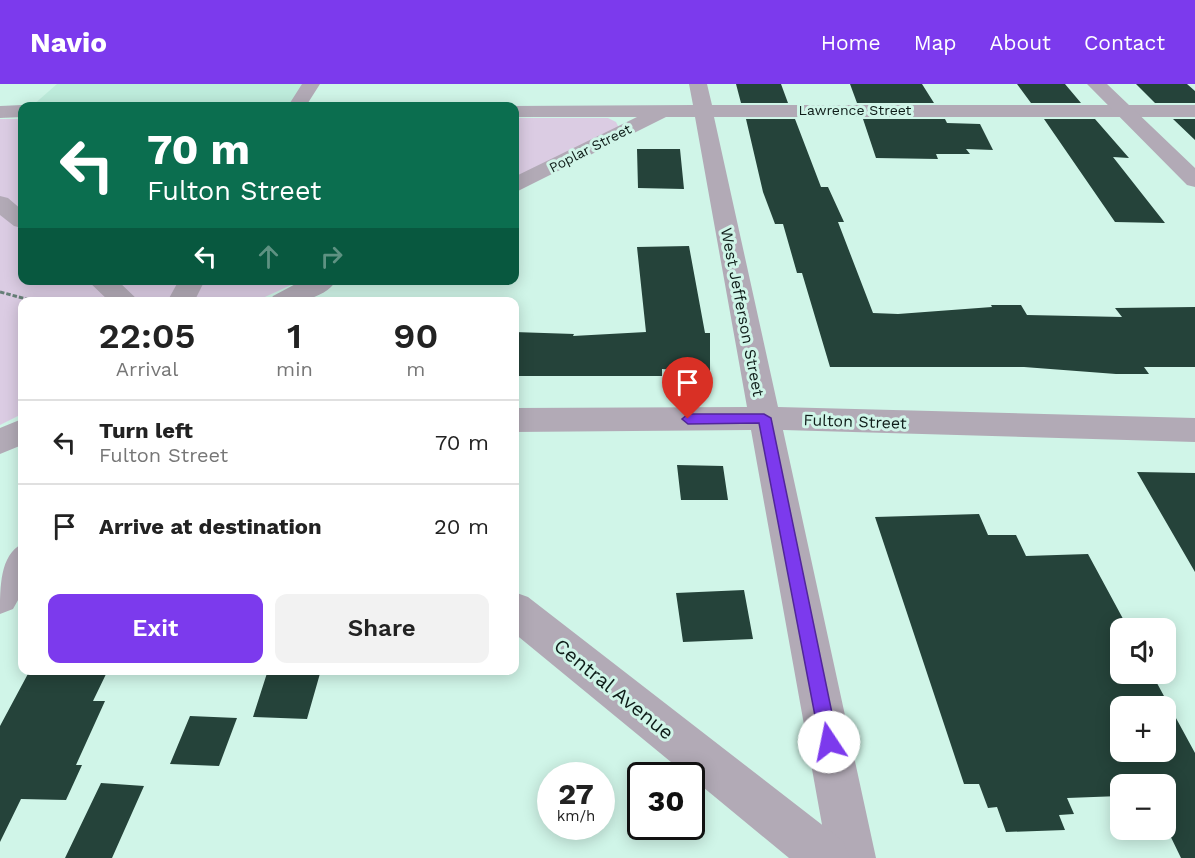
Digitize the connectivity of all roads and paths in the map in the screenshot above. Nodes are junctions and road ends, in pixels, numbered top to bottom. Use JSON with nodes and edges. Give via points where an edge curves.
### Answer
{"nodes":[{"id":1,"x":310,"y":84,"type":"edge"},
{"id":2,"x":1096,"y":84,"type":"edge"},
{"id":3,"x":700,"y":97,"type":"edge"},
{"id":4,"x":299,"y":102,"type":"edge"},
{"id":5,"x":0,"y":111,"type":"edge"},
{"id":6,"x":18,"y":111,"type":"edge"},
{"id":7,"x":519,"y":111,"type":"edge"},
{"id":8,"x":665,"y":111,"type":"junction"},
{"id":9,"x":1124,"y":111,"type":"junction"},
{"id":10,"x":1195,"y":111,"type":"edge"},
{"id":11,"x":1195,"y":180,"type":"edge"},
{"id":12,"x":519,"y":184,"type":"edge"},
{"id":13,"x":0,"y":203,"type":"edge"},
{"id":14,"x":18,"y":218,"type":"edge"},
{"id":15,"x":106,"y":285,"type":"edge"},
{"id":16,"x":314,"y":285,"type":"edge"},
{"id":17,"x":0,"y":292,"type":"edge"},
{"id":18,"x":19,"y":297,"type":"edge"},
{"id":19,"x":121,"y":297,"type":"edge"},
{"id":20,"x":292,"y":297,"type":"edge"},
{"id":21,"x":764,"y":418,"type":"junction"},
{"id":22,"x":519,"y":420,"type":"edge"},
{"id":23,"x":0,"y":423,"type":"edge"},
{"id":24,"x":18,"y":423,"type":"edge"},
{"id":25,"x":1195,"y":430,"type":"edge"},
{"id":26,"x":18,"y":433,"type":"edge"},
{"id":27,"x":0,"y":442,"type":"edge"},
{"id":28,"x":18,"y":567,"type":"edge"},
{"id":29,"x":0,"y":597,"type":"edge"},
{"id":30,"x":519,"y":613,"type":"edge"},
{"id":31,"x":826,"y":858,"type":"edge"},
{"id":32,"x":852,"y":858,"type":"edge"}],
"edges":[{"from":1,"to":4,"type":"street"},
{"from":2,"to":9,"type":"street"},
{"from":3,"to":8,"type":"street","name":"Lawrence Street"},
{"from":3,"to":9,"type":"street","name":"Lawrence Street"},
{"from":3,"to":21,"type":"street","name":"West Jefferson Street"},
{"from":5,"to":6,"type":"street"},
{"from":7,"to":8,"type":"street","name":"Lawrence Street"},
{"from":8,"to":12,"type":"street","name":"Poplar Street"},
{"from":9,"to":10,"type":"street","name":"Lawrence Street"},
{"from":9,"to":11,"type":"street"},
{"from":13,"to":14,"type":"street"},
{"from":15,"to":19,"type":"street"},
{"from":16,"to":20,"type":"street"},
{"from":17,"to":18,"type":"path"},
{"from":21,"to":22,"type":"street","name":"Fulton Street"},
{"from":21,"to":25,"type":"street","name":"Fulton Street"},
{"from":21,"to":32,"type":"street","name":"West Jefferson Street"},
{"from":23,"to":24,"type":"street"},
{"from":26,"to":27,"type":"street"},
{"from":28,"to":29,"type":"street"},
{"from":30,"to":31,"type":"street","name":"Central Avenue"}]}
